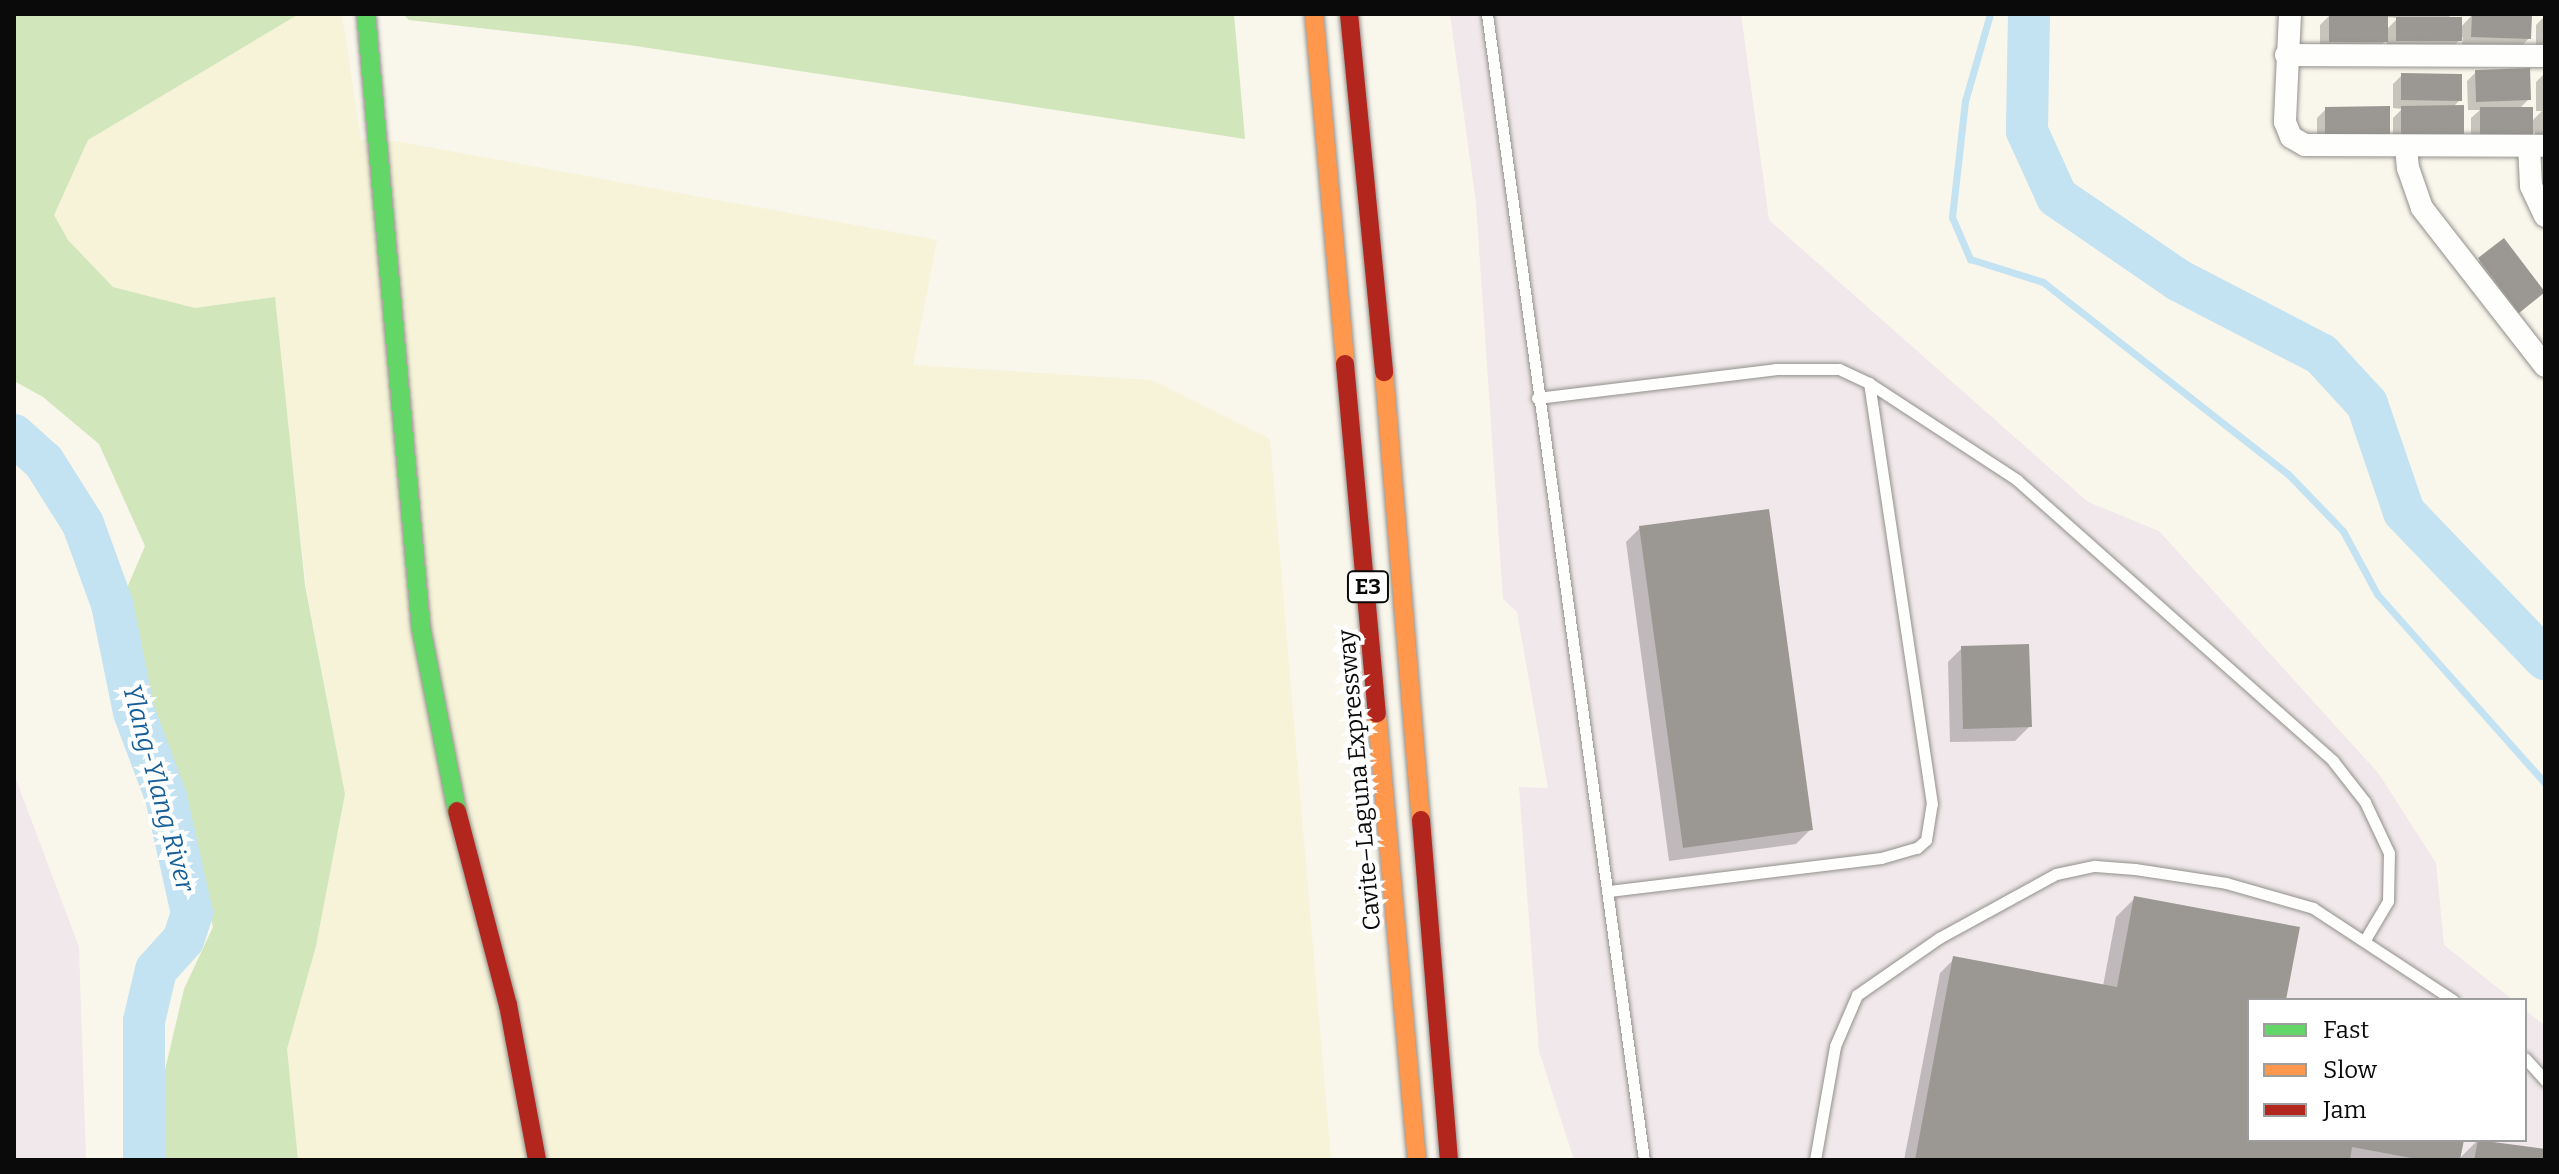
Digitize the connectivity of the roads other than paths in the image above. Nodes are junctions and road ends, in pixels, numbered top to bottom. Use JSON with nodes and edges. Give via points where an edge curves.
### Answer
{"nodes":[{"id":1,"x":366,"y":14,"type":"edge"},
{"id":2,"x":1314,"y":14,"type":"edge"},
{"id":3,"x":1349,"y":14,"type":"edge"},
{"id":4,"x":1487,"y":14,"type":"edge"},
{"id":5,"x":2290,"y":14,"type":"edge"},
{"id":6,"x":2286,"y":55,"type":"junction"},
{"id":7,"x":2545,"y":56,"type":"edge"},
{"id":8,"x":2406,"y":146,"type":"junction"},
{"id":9,"x":2537,"y":146,"type":"edge"},
{"id":10,"x":2545,"y":216,"type":"edge"},
{"id":11,"x":2545,"y":366,"type":"edge"},
{"id":12,"x":1869,"y":383,"type":"junction"},
{"id":13,"x":1537,"y":398,"type":"junction"},
{"id":14,"x":1609,"y":891,"type":"junction"},
{"id":15,"x":2366,"y":938,"type":"junction"},
{"id":16,"x":2450,"y":998,"type":"edge"},
{"id":17,"x":2527,"y":1060,"type":"edge"},
{"id":18,"x":2545,"y":1080,"type":"edge"},
{"id":19,"x":537,"y":1160,"type":"edge"},
{"id":20,"x":1417,"y":1160,"type":"edge"},
{"id":21,"x":1449,"y":1160,"type":"edge"},
{"id":22,"x":1644,"y":1160,"type":"edge"},
{"id":23,"x":1815,"y":1160,"type":"edge"}],
"edges":[{"from":1,"to":19,"type":"main road","via":[[421,628],[456,807],[508,1005]]},
{"from":2,"to":20,"type":"main road","name":"Cavite–Laguna Expressway","number":"E3"},
{"from":3,"to":21,"type":"main road","number":"E3","via":[[1379,311]]},
{"from":4,"to":13,"type":"lane"},
{"from":5,"to":6,"type":"street"},
{"from":6,"to":7,"type":"street"},
{"from":6,"to":8,"type":"street","via":[[2285,122],[2291,137],[2305,145]]},
{"from":8,"to":9,"type":"street"},
{"from":8,"to":11,"type":"street","via":[[2422,208]]},
{"from":9,"to":10,"type":"street","via":[[2531,186]]},
{"from":12,"to":13,"type":"lane","via":[[1839,369],[1775,369]]},
{"from":12,"to":14,"type":"lane","via":[[1932,804],[1926,840],[1917,848],[1881,858]]},
{"from":12,"to":15,"type":"lane","via":[[2017,480],[2333,761],[2365,802],[2389,853],[2388,901]]},
{"from":13,"to":14,"type":"lane"},
{"from":14,"to":22,"type":"lane"},
{"from":15,"to":16,"type":"lane"},
{"from":15,"to":23,"type":"lane","via":[[2313,908],[2226,883],[2095,866],[2056,874],[1939,938],[1857,995],[1835,1046]]},
{"from":17,"to":18,"type":"lane"}]}
